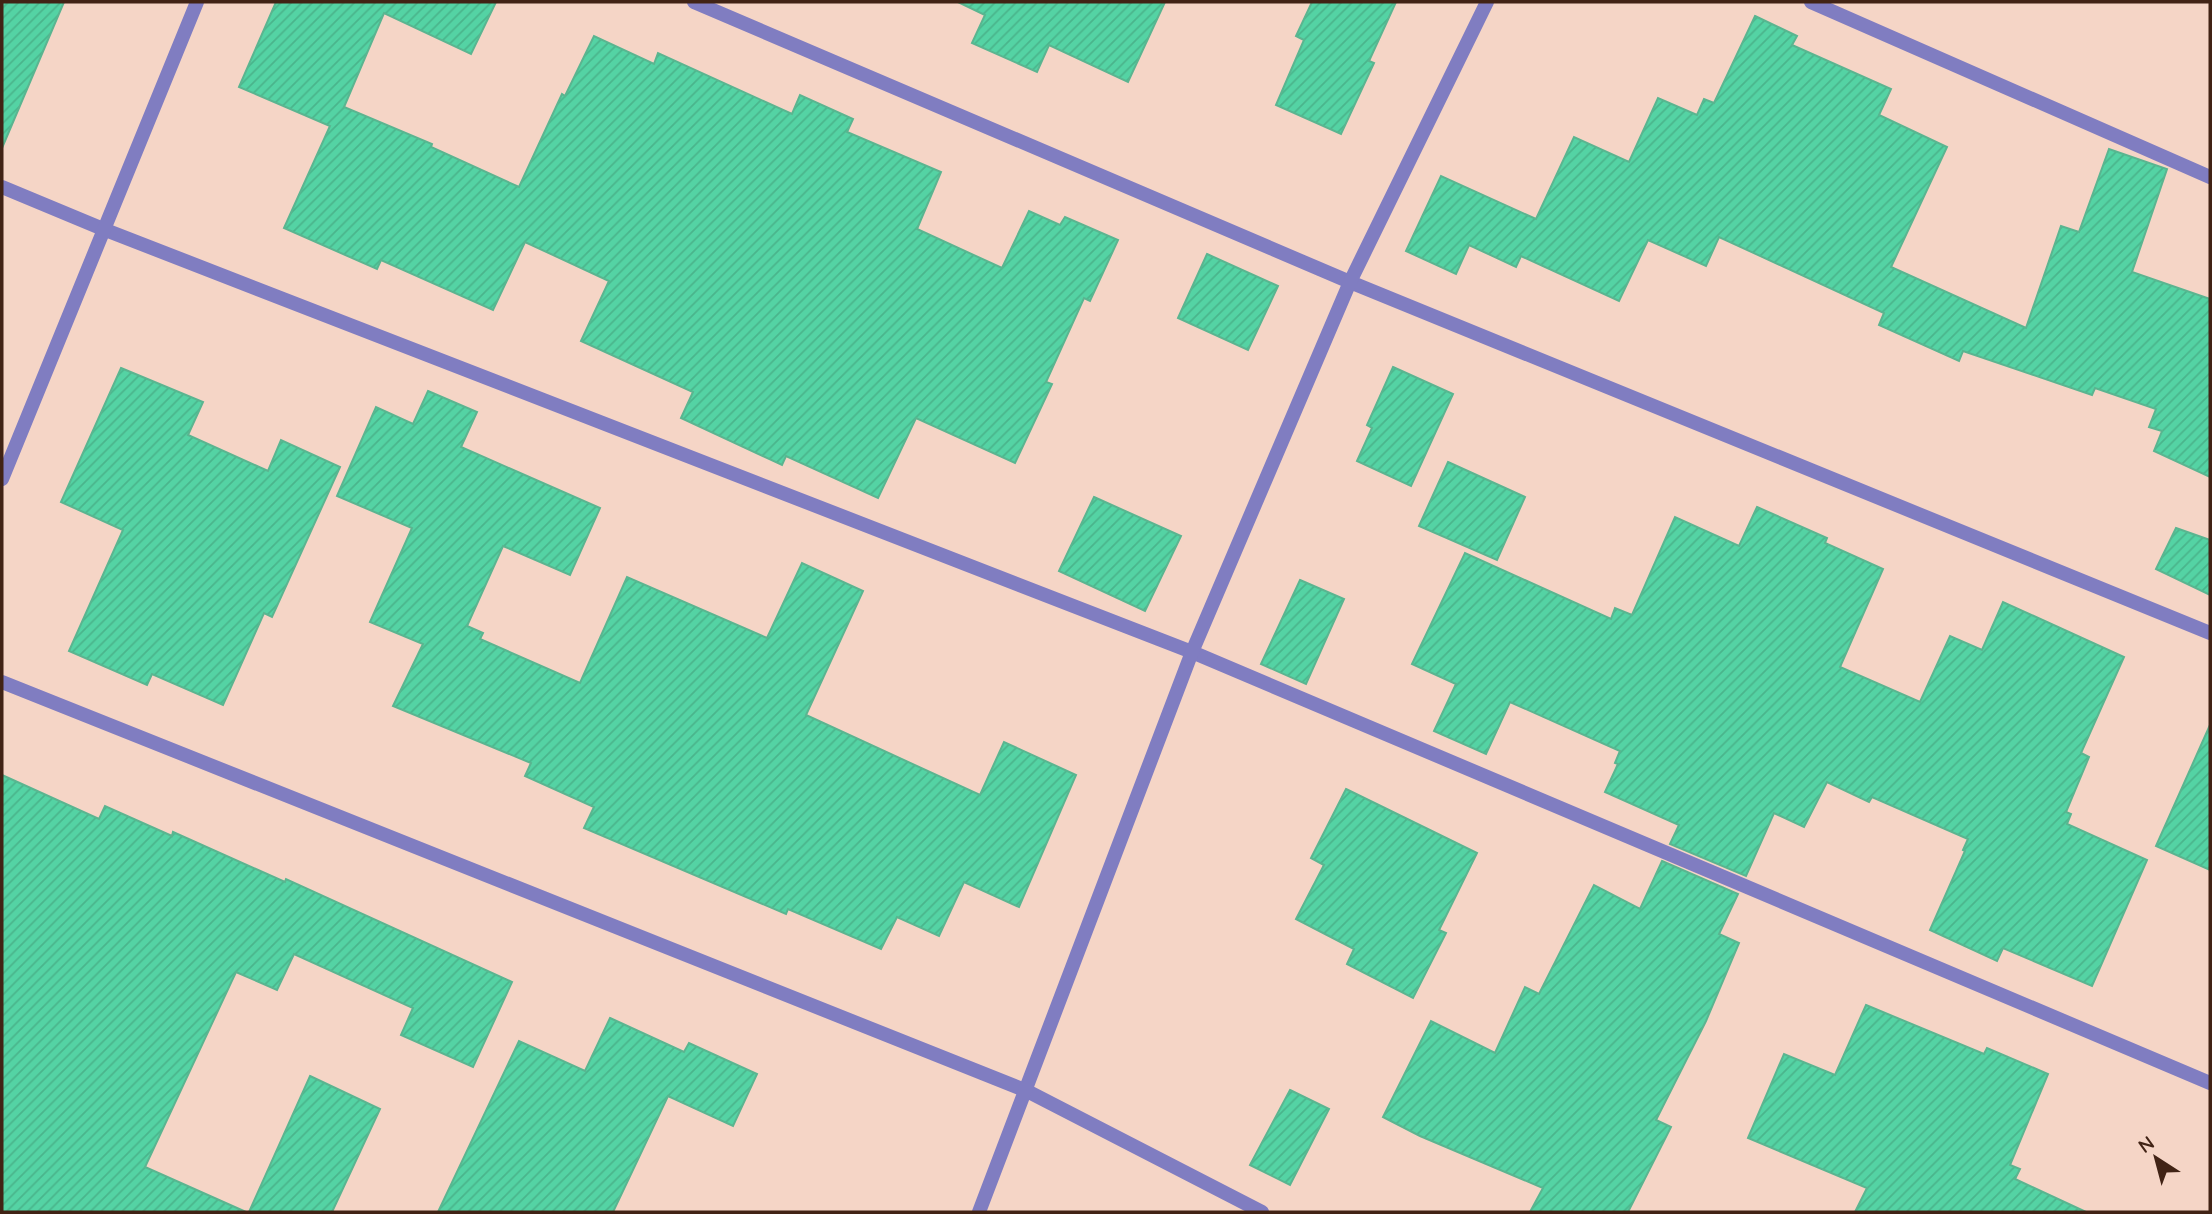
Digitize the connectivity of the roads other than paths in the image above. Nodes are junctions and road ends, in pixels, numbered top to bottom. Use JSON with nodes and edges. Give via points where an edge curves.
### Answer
{"nodes":[{"id":1,"x":197,"y":2,"type":"edge"},
{"id":2,"x":694,"y":2,"type":"edge"},
{"id":3,"x":1487,"y":2,"type":"edge"},
{"id":4,"x":1811,"y":2,"type":"edge"},
{"id":5,"x":2210,"y":177,"type":"edge"},
{"id":6,"x":2,"y":187,"type":"edge"},
{"id":7,"x":103,"y":229,"type":"junction"},
{"id":8,"x":1350,"y":282,"type":"junction"},
{"id":9,"x":2,"y":478,"type":"edge"},
{"id":10,"x":2210,"y":633,"type":"edge"},
{"id":11,"x":1192,"y":652,"type":"junction"},
{"id":12,"x":2,"y":682,"type":"edge"},
{"id":13,"x":2210,"y":1083,"type":"edge"},
{"id":14,"x":1027,"y":1091,"type":"junction"},
{"id":15,"x":979,"y":1212,"type":"edge"},
{"id":16,"x":1262,"y":1212,"type":"edge"}],
"edges":[{"from":1,"to":7,"type":"street"},
{"from":2,"to":8,"type":"street"},
{"from":3,"to":8,"type":"street"},
{"from":4,"to":5,"type":"street"},
{"from":6,"to":7,"type":"street"},
{"from":7,"to":9,"type":"street"},
{"from":7,"to":11,"type":"street"},
{"from":8,"to":10,"type":"street"},
{"from":8,"to":11,"type":"street"},
{"from":11,"to":13,"type":"street"},
{"from":11,"to":14,"type":"street"},
{"from":12,"to":14,"type":"street"},
{"from":14,"to":15,"type":"street"},
{"from":14,"to":16,"type":"street"}]}
